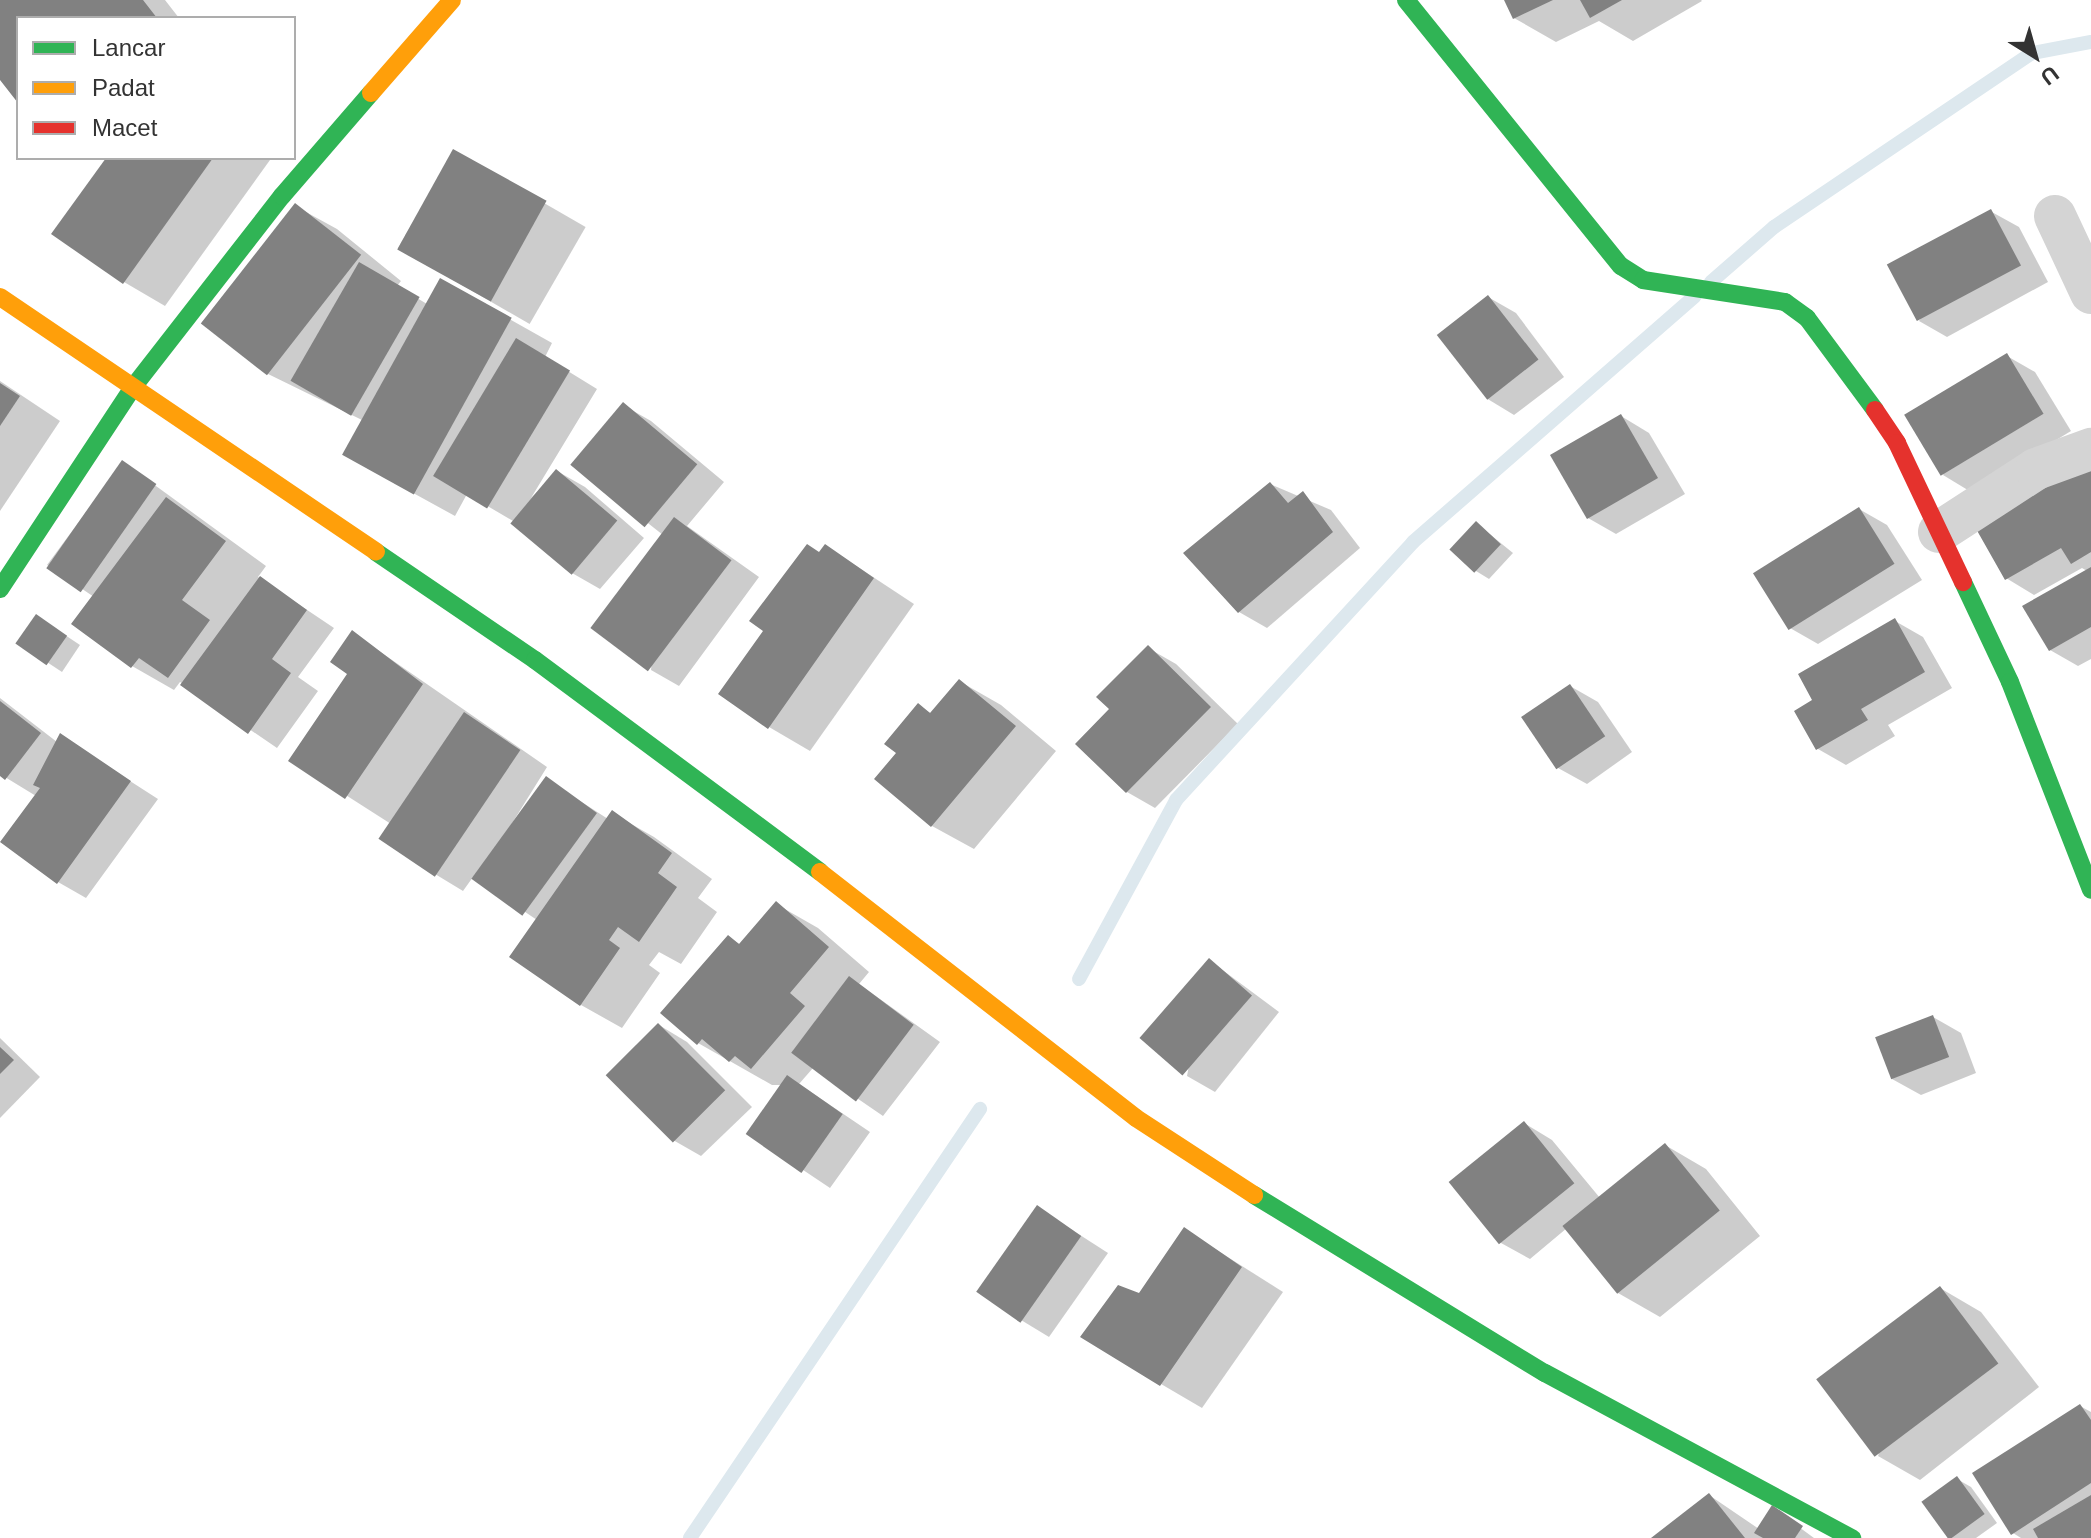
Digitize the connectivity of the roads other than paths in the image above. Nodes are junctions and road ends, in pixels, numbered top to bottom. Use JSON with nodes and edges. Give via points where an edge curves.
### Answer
{"nodes":[{"id":1,"x":452,"y":0,"type":"edge"},
{"id":2,"x":1406,"y":0,"type":"edge"},
{"id":3,"x":2055,"y":216,"type":"dead end"},
{"id":4,"x":2091,"y":293,"type":"edge"},
{"id":5,"x":0,"y":297,"type":"edge"},
{"id":6,"x":134,"y":386,"type":"junction"},
{"id":7,"x":2091,"y":449,"type":"edge"},
{"id":8,"x":1939,"y":532,"type":"junction"},
{"id":9,"x":0,"y":589,"type":"edge"},
{"id":10,"x":2091,"y":890,"type":"edge"},
{"id":11,"x":1852,"y":1538,"type":"edge"}],
"edges":[{"from":1,"to":6,"type":"main road","via":[[282,196]]},
{"from":2,"to":8,"type":"main road","via":[[1621,266],[1643,280],[1785,302],[1807,318],[1889,428]]},
{"from":3,"to":4,"type":"street"},
{"from":5,"to":6,"type":"main road"},
{"from":6,"to":9,"type":"main road"},
{"from":6,"to":11,"type":"main road","via":[[535,660],[1136,1118],[1545,1373]]},
{"from":7,"to":8,"type":"street","via":[[2036,469]]},
{"from":8,"to":10,"type":"main road","via":[[2010,682]]}]}
